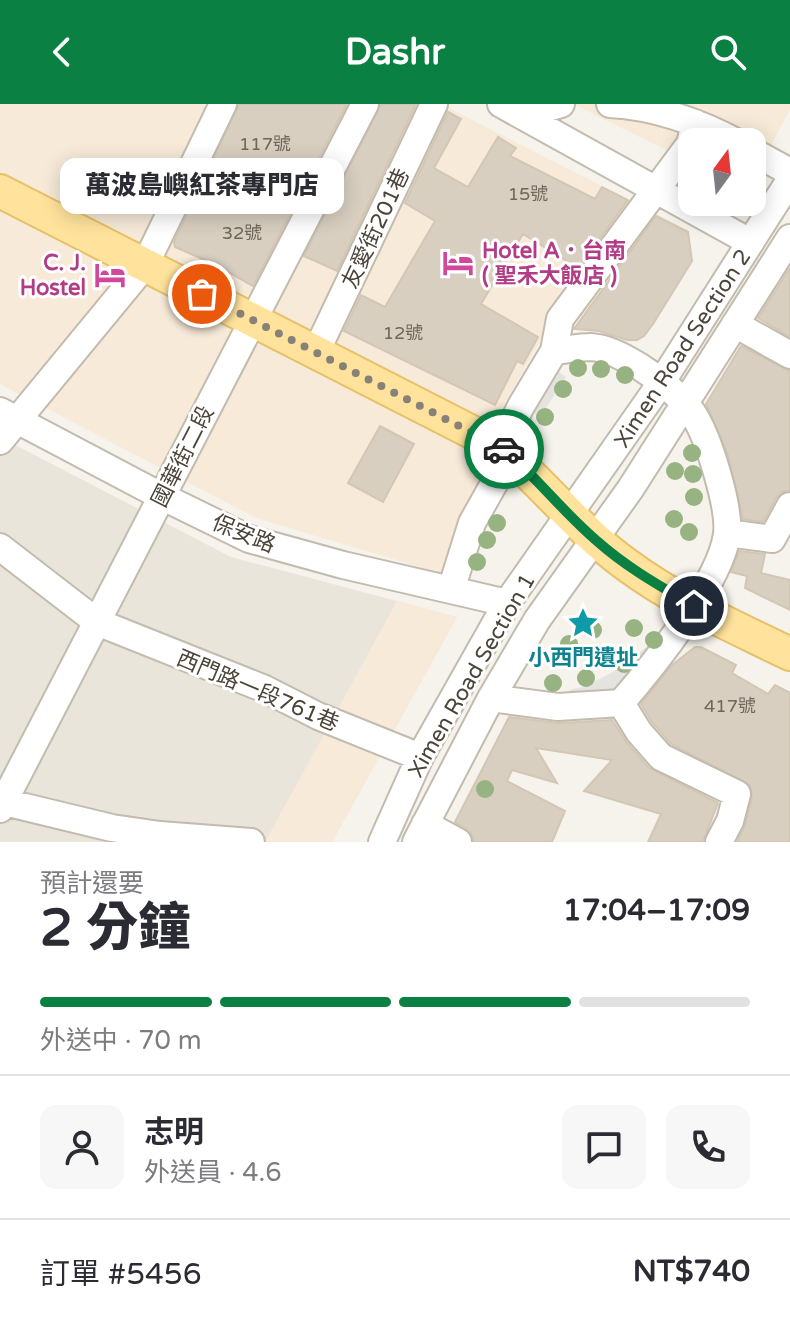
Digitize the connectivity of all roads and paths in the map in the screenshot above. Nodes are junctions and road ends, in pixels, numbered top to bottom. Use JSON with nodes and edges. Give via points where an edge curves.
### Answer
{"nodes":[{"id":1,"x":223,"y":104,"type":"edge"},
{"id":2,"x":365,"y":104,"type":"edge"},
{"id":3,"x":434,"y":104,"type":"edge"},
{"id":4,"x":561,"y":104,"type":"edge"},
{"id":5,"x":610,"y":104,"type":"edge"},
{"id":6,"x":512,"y":110,"type":"edge"},
{"id":7,"x":695,"y":123,"type":"junction"},
{"id":8,"x":710,"y":128,"type":"edge"},
{"id":9,"x":766,"y":159,"type":"edge"},
{"id":10,"x":790,"y":172,"type":"edge"},
{"id":11,"x":790,"y":180,"type":"edge"},
{"id":12,"x":657,"y":189,"type":"junction"},
{"id":13,"x":0,"y":191,"type":"edge"},
{"id":14,"x":790,"y":238,"type":"edge"},
{"id":15,"x":750,"y":242,"type":"junction"},
{"id":16,"x":145,"y":265,"type":"junction"},
{"id":17,"x":253,"y":320,"type":"junction"},
{"id":18,"x":735,"y":324,"type":"junction"},
{"id":19,"x":554,"y":351,"type":"junction"},
{"id":20,"x":316,"y":352,"type":"junction"},
{"id":21,"x":790,"y":355,"type":"edge"},
{"id":22,"x":661,"y":383,"type":"junction"},
{"id":23,"x":684,"y":403,"type":"junction"},
{"id":24,"x":8,"y":415,"type":"edge"},
{"id":25,"x":0,"y":441,"type":"edge"},
{"id":26,"x":506,"y":451,"type":"junction"},
{"id":27,"x":161,"y":496,"type":"junction"},
{"id":28,"x":790,"y":506,"type":"edge"},
{"id":29,"x":569,"y":513,"type":"junction"},
{"id":30,"x":727,"y":533,"type":"junction"},
{"id":31,"x":595,"y":539,"type":"junction"},
{"id":32,"x":0,"y":547,"type":"edge"},
{"id":33,"x":451,"y":590,"type":"junction"},
{"id":34,"x":507,"y":603,"type":"junction"},
{"id":35,"x":694,"y":606,"type":"junction"},
{"id":36,"x":97,"y":622,"type":"junction"},
{"id":37,"x":790,"y":654,"type":"edge"},
{"id":38,"x":491,"y":698,"type":"junction"},
{"id":39,"x":621,"y":703,"type":"junction"},
{"id":40,"x":420,"y":757,"type":"junction"},
{"id":41,"x":1,"y":804,"type":"edge"},
{"id":42,"x":421,"y":833,"type":"edge"},
{"id":43,"x":251,"y":842,"type":"edge"},
{"id":44,"x":382,"y":842,"type":"edge"},
{"id":45,"x":458,"y":842,"type":"edge"},
{"id":46,"x":719,"y":842,"type":"edge"}],
"edges":[{"from":1,"to":16,"type":"street"},
{"from":2,"to":17,"type":"street","name":"國華街二段"},
{"from":3,"to":20,"type":"street","name":"友愛街201巷"},
{"from":4,"to":6,"type":"street"},
{"from":5,"to":7,"type":"street"},
{"from":6,"to":12,"type":"street"},
{"from":7,"to":8,"type":"street"},
{"from":7,"to":12,"type":"street","via":[[690,144]]},
{"from":9,"to":10,"type":"street"},
{"from":11,"to":15,"type":"street","name":"Ximen Road Section 2"},
{"from":12,"to":15,"type":"street"},
{"from":12,"to":19,"type":"street","via":[[560,319]]},
{"from":13,"to":16,"type":"main road"},
{"from":14,"to":18,"type":"street","name":"Ximen Road Section 2"},
{"from":15,"to":22,"type":"street","name":"Ximen Road Section 2"},
{"from":16,"to":17,"type":"main road"},
{"from":16,"to":24,"type":"street"},
{"from":17,"to":20,"type":"main road"},
{"from":17,"to":27,"type":"street","name":"國華街二段"},
{"from":18,"to":21,"type":"street"},
{"from":18,"to":23,"type":"street","name":"Ximen Road Section 2"},
{"from":19,"to":22,"type":"street","via":[[593,347],[625,357]]},
{"from":19,"to":26,"type":"street","via":[[521,406]]},
{"from":20,"to":26,"type":"main road"},
{"from":22,"to":23,"type":"street"},
{"from":22,"to":29,"type":"street","name":"Ximen Road Section 2"},
{"from":23,"to":30,"type":"street","via":[[696,417],[713,462]]},
{"from":23,"to":31,"type":"street","name":"Ximen Road Section 2"},
{"from":24,"to":25,"type":"street"},
{"from":24,"to":27,"type":"street","name":"保安路"},
{"from":26,"to":29,"type":"main road"},
{"from":26,"to":33,"type":"street","via":[[472,523]]},
{"from":27,"to":33,"type":"street","name":"保安路","via":[[249,539]]},
{"from":27,"to":36,"type":"street","name":"國華街二段"},
{"from":28,"to":30,"type":"street","via":[[772,539]]},
{"from":29,"to":31,"type":"main road"},
{"from":29,"to":34,"type":"street","name":"Ximen Road Section 1"},
{"from":30,"to":35,"type":"street"},
{"from":31,"to":35,"type":"main road"},
{"from":31,"to":38,"type":"street","name":"Ximen Road Section 1","via":[[537,620]]},
{"from":32,"to":36,"type":"street","name":"西門路一段761巷"},
{"from":33,"to":34,"type":"street","name":"保安路"},
{"from":34,"to":40,"type":"street","name":"Ximen Road Section 1"},
{"from":35,"to":37,"type":"main road"},
{"from":35,"to":39,"type":"street"},
{"from":36,"to":40,"type":"street","name":"西門路一段761巷"},
{"from":36,"to":41,"type":"street","name":"國華街二段"},
{"from":38,"to":39,"type":"street","via":[[558,707]]},
{"from":38,"to":42,"type":"street","name":"Ximen Road Section 1"},
{"from":39,"to":46,"type":"street","via":[[661,757],[737,794]]},
{"from":40,"to":44,"type":"street","name":"Ximen Road Section 1"},
{"from":41,"to":43,"type":"street","via":[[112,828]]},
{"from":42,"to":45,"type":"street"}]}
